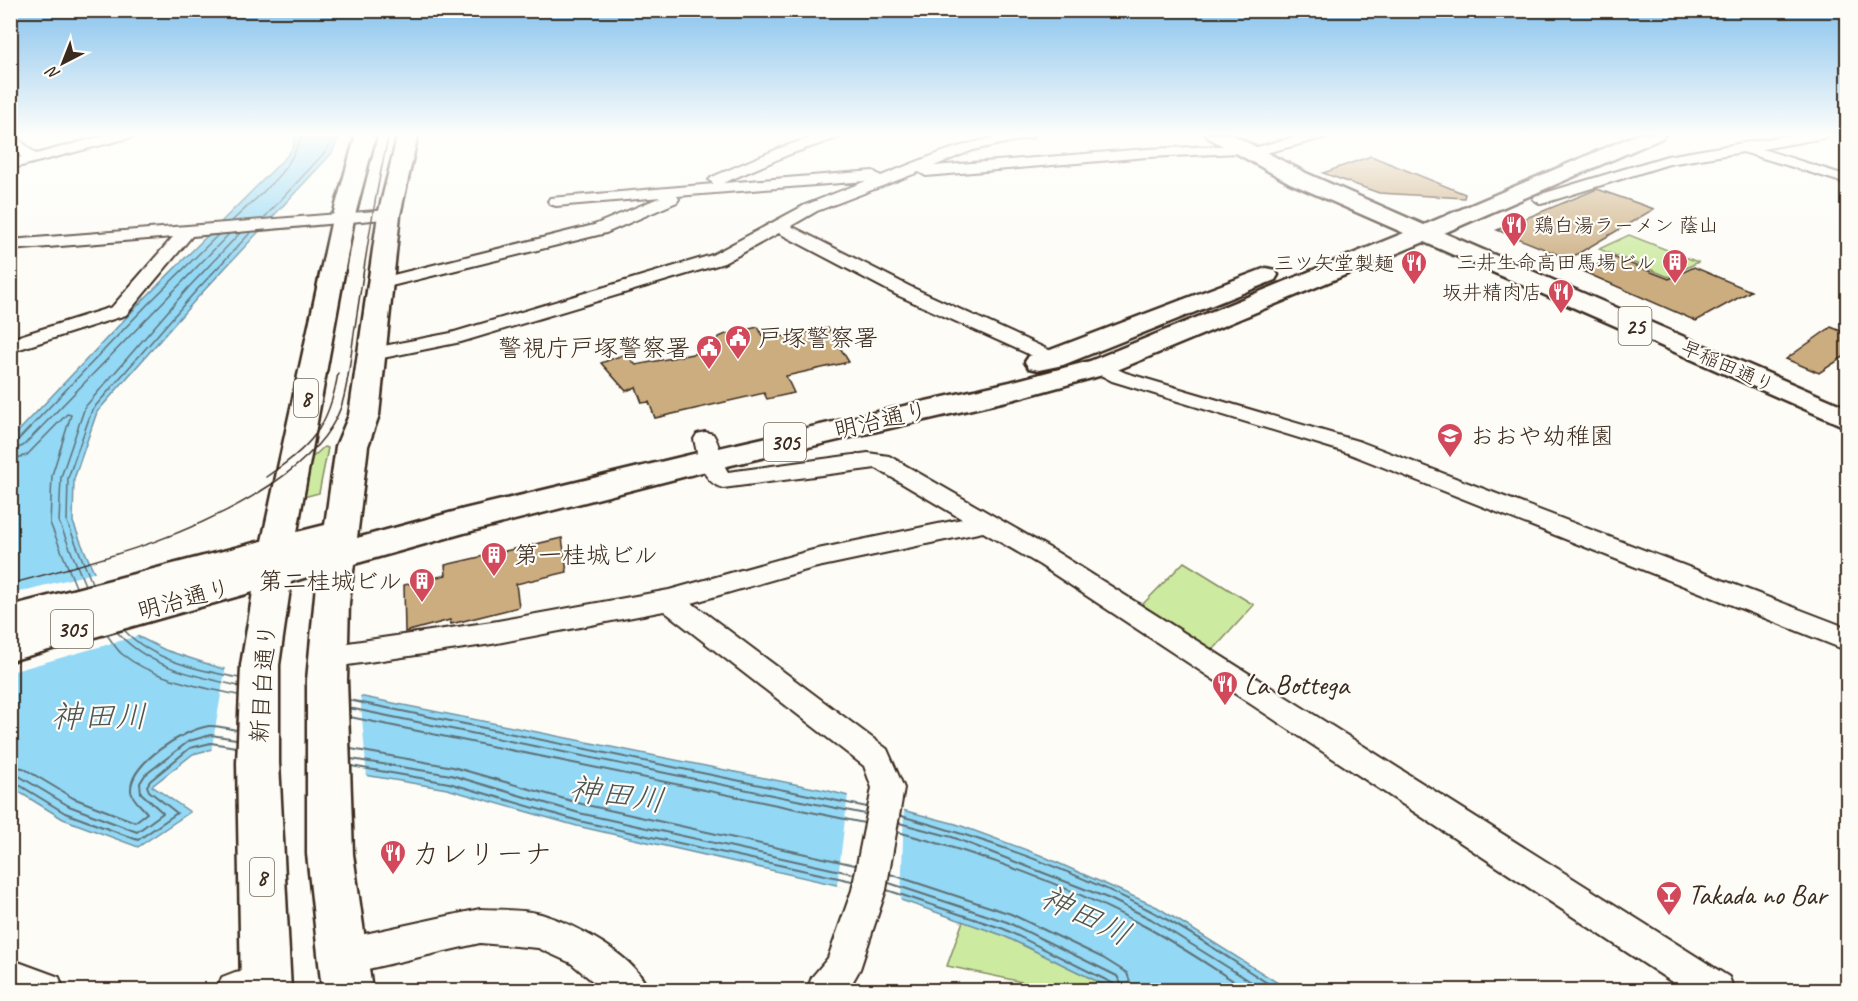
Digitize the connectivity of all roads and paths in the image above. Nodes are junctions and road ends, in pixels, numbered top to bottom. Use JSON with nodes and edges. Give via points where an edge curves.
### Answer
{"nodes":[{"id":1,"x":353,"y":181,"type":"edge"},
{"id":2,"x":397,"y":181,"type":"edge"},
{"id":3,"x":717,"y":181,"type":"edge"},
{"id":4,"x":817,"y":181,"type":"edge"},
{"id":5,"x":882,"y":181,"type":"edge"},
{"id":6,"x":1305,"y":181,"type":"edge"},
{"id":7,"x":1325,"y":181,"type":"edge"},
{"id":8,"x":1513,"y":181,"type":"edge"},
{"id":9,"x":1535,"y":181,"type":"edge"},
{"id":10,"x":1600,"y":181,"type":"edge"},
{"id":11,"x":690,"y":191,"type":"junction"},
{"id":12,"x":1541,"y":199,"type":"dead end"},
{"id":13,"x":556,"y":201,"type":"dead end"},
{"id":14,"x":389,"y":215,"type":"junction"},
{"id":15,"x":343,"y":219,"type":"junction"},
{"id":16,"x":777,"y":225,"type":"junction"},
{"id":17,"x":1418,"y":226,"type":"junction"},
{"id":18,"x":187,"y":231,"type":"junction"},
{"id":19,"x":10,"y":245,"type":"edge"},
{"id":20,"x":383,"y":283,"type":"junction"},
{"id":21,"x":10,"y":346,"type":"edge"},
{"id":22,"x":373,"y":354,"type":"junction"},
{"id":23,"x":1053,"y":359,"type":"junction"},
{"id":24,"x":1100,"y":367,"type":"junction"},
{"id":25,"x":1848,"y":405,"type":"edge"},
{"id":26,"x":1848,"y":419,"type":"edge"},
{"id":27,"x":708,"y":450,"type":"junction"},
{"id":28,"x":988,"y":522,"type":"junction"},
{"id":29,"x":337,"y":545,"type":"junction"},
{"id":30,"x":275,"y":562,"type":"junction"},
{"id":31,"x":669,"y":600,"type":"junction"},
{"id":32,"x":128,"y":601,"type":"junction"},
{"id":33,"x":10,"y":620,"type":"edge"},
{"id":34,"x":1848,"y":640,"type":"edge"},
{"id":35,"x":10,"y":646,"type":"edge"},
{"id":36,"x":327,"y":668,"type":"junction"},
{"id":37,"x":345,"y":974,"type":"edge"},
{"id":38,"x":10,"y":977,"type":"edge"},
{"id":39,"x":255,"y":989,"type":"edge"},
{"id":40,"x":1711,"y":989,"type":"edge"},
{"id":41,"x":46,"y":990,"type":"edge"},
{"id":42,"x":630,"y":990,"type":"edge"},
{"id":43,"x":825,"y":990,"type":"edge"}],
"edges":[{"from":1,"to":15,"type":"main road","name":"新目白通り","number":"8"},
{"from":2,"to":14,"type":"main road"},
{"from":3,"to":11,"type":"street"},
{"from":4,"to":11,"type":"street"},
{"from":5,"to":16,"type":"street"},
{"from":6,"to":17,"type":"main road","name":"早稲田通り","number":"25"},
{"from":7,"to":17,"type":"main road","name":"早稲田通り","number":"25"},
{"from":8,"to":17,"type":"main road","name":"明治通り","number":"305"},
{"from":9,"to":17,"type":"main road","name":"明治通り","number":"305"},
{"from":10,"to":12,"type":"street"},
{"from":11,"to":13,"type":"street"},
{"from":11,"to":20,"type":"street","via":[[600,229]]},
{"from":14,"to":15,"type":"street"},
{"from":14,"to":20,"type":"main road"},
{"from":15,"to":18,"type":"street"},
{"from":15,"to":30,"type":"main road","name":"新目白通り","number":"8"},
{"from":16,"to":22,"type":"street","via":[[718,259],[454,338]]},
{"from":16,"to":23,"type":"street","via":[[904,291]]},
{"from":17,"to":23,"type":"main road","name":"明治通り","number":"305"},
{"from":17,"to":24,"type":"main road","name":"明治通り","number":"305"},
{"from":17,"to":25,"type":"main road","name":"早稲田通り","number":"25"},
{"from":17,"to":26,"type":"main road","name":"早稲田通り","number":"25"},
{"from":18,"to":19,"type":"street"},
{"from":18,"to":21,"type":"street","via":[[119,311]]},
{"from":20,"to":22,"type":"main road"},
{"from":22,"to":29,"type":"main road","via":[[364,415],[351,446]]},
{"from":23,"to":27,"type":"main road","name":"明治通り","number":"305"},
{"from":24,"to":27,"type":"main road","name":"明治通り","number":"305","via":[[1016,390]]},
{"from":24,"to":34,"type":"street","via":[[1119,377],[1353,447]]},
{"from":27,"to":28,"type":"street","via":[[717,475],[723,480],[881,461]]},
{"from":27,"to":29,"type":"main road","name":"明治通り","number":"305","via":[[464,521]]},
{"from":28,"to":31,"type":"street","via":[[813,559]]},
{"from":28,"to":40,"type":"street"},
{"from":29,"to":30,"type":"main road","name":"明治通り","number":"305"},
{"from":29,"to":36,"type":"main road"},
{"from":30,"to":32,"type":"main road","name":"明治通り","number":"305"},
{"from":30,"to":39,"type":"main road","name":"新目白通り","number":"8","via":[[260,665]]},
{"from":31,"to":36,"type":"street"},
{"from":31,"to":43,"type":"street","via":[[876,758],[888,789],[868,890],[842,969]]},
{"from":32,"to":33,"type":"main road","name":"明治通り","number":"305"},
{"from":32,"to":35,"type":"main road","name":"明治通り","number":"305"},
{"from":36,"to":37,"type":"main road","via":[[330,854]]},
{"from":37,"to":42,"type":"street","via":[[480,926],[539,931],[584,950]]},
{"from":38,"to":41,"type":"street"}]}
